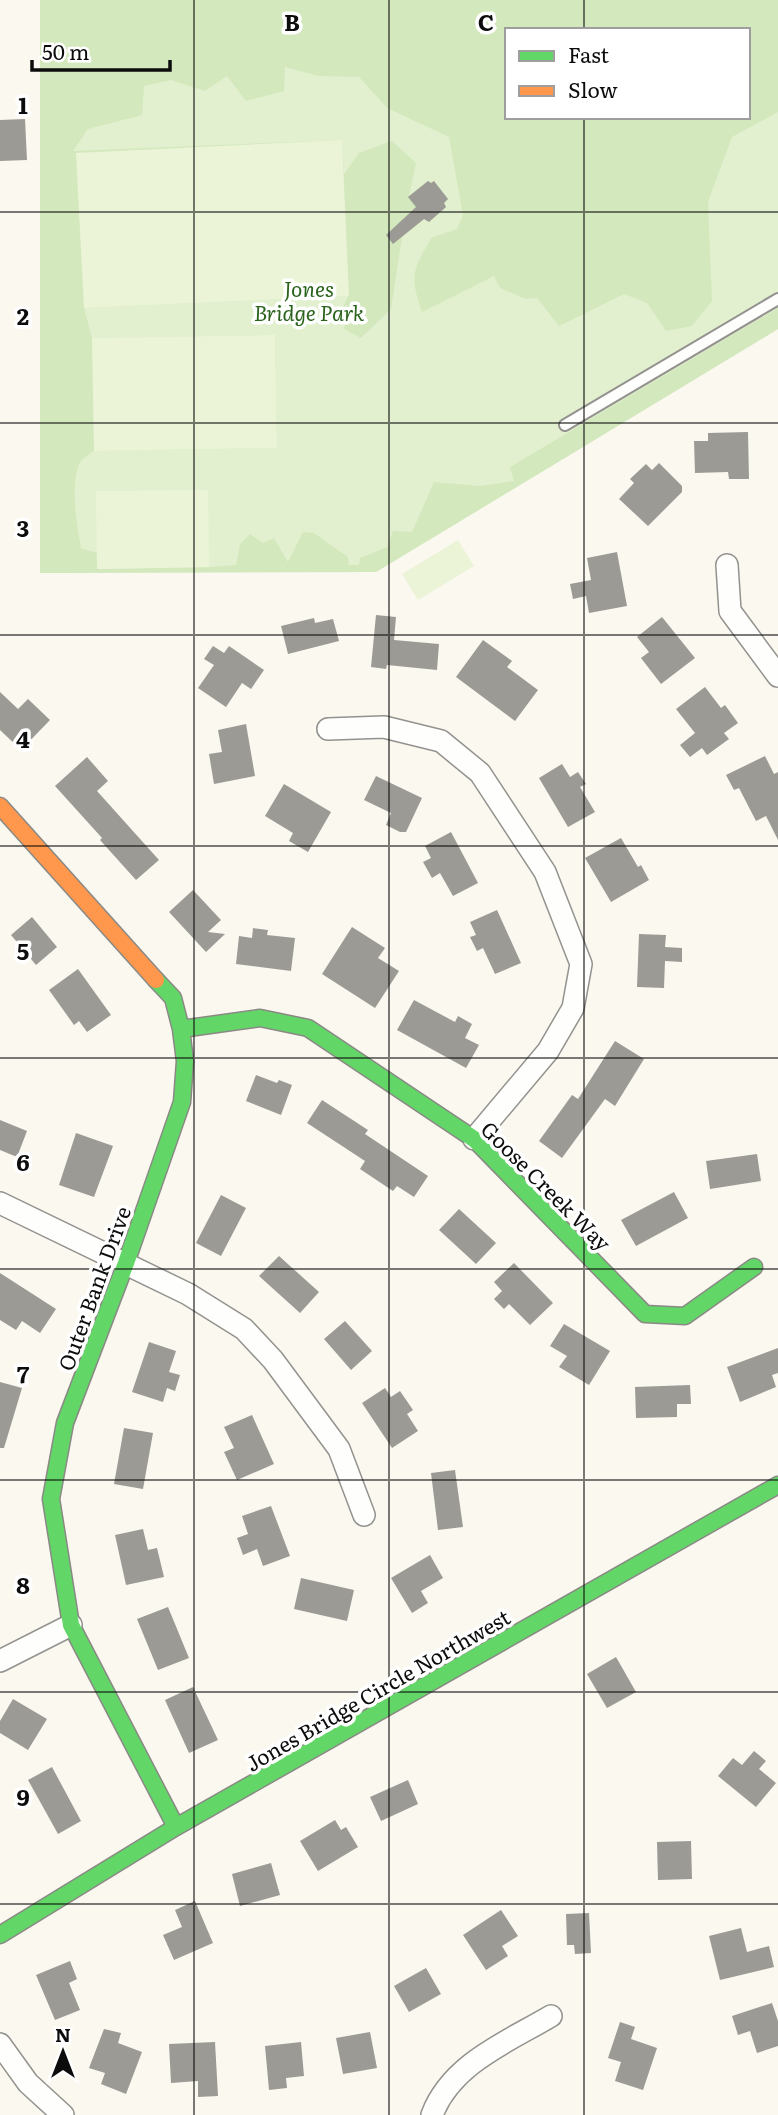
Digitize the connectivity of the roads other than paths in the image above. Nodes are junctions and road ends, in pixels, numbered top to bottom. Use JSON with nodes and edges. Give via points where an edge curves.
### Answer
{"nodes":[{"id":1,"x":778,"y":299,"type":"edge"},
{"id":2,"x":565,"y":425,"type":"dead end"},
{"id":3,"x":727,"y":565,"type":"dead end"},
{"id":4,"x":778,"y":676,"type":"edge"},
{"id":5,"x":328,"y":729,"type":"dead end"},
{"id":6,"x":0,"y":806,"type":"edge"},
{"id":7,"x":181,"y":1029,"type":"junction"},
{"id":8,"x":474,"y":1139,"type":"junction"},
{"id":9,"x":0,"y":1203,"type":"edge"},
{"id":10,"x":126,"y":1264,"type":"junction"},
{"id":11,"x":754,"y":1266,"type":"dead end"},
{"id":12,"x":778,"y":1485,"type":"edge"},
{"id":13,"x":364,"y":1515,"type":"dead end"},
{"id":14,"x":71,"y":1625,"type":"junction"},
{"id":15,"x":0,"y":1661,"type":"edge"},
{"id":16,"x":176,"y":1827,"type":"junction"},
{"id":17,"x":0,"y":1935,"type":"edge"},
{"id":18,"x":551,"y":2016,"type":"dead end"},
{"id":19,"x":0,"y":2044,"type":"edge"},
{"id":20,"x":63,"y":2115,"type":"edge"},
{"id":21,"x":432,"y":2115,"type":"edge"}],
"edges":[{"from":1,"to":2,"type":"lane"},
{"from":3,"to":4,"type":"street","via":[[730,611]]},
{"from":5,"to":8,"type":"street","via":[[384,727],[442,741],[480,773],[545,872],[581,964],[573,1008],[548,1051]]},
{"from":6,"to":7,"type":"street","name":"Outer Bank Drive","via":[[173,998]]},
{"from":7,"to":8,"type":"street","name":"Goose Creek Way","via":[[260,1018],[308,1028]]},
{"from":7,"to":10,"type":"street","name":"Outer Bank Drive","via":[[185,1061],[182,1102]]},
{"from":8,"to":11,"type":"street","name":"Goose Creek Way","via":[[645,1314],[685,1316]]},
{"from":9,"to":10,"type":"street"},
{"from":10,"to":13,"type":"street","via":[[188,1294],[244,1329],[339,1449]]},
{"from":10,"to":14,"type":"street","name":"Outer Bank Drive","via":[[65,1423],[51,1499]]},
{"from":12,"to":16,"type":"street","name":"Jones Bridge Circle Northwest"},
{"from":14,"to":15,"type":"street"},
{"from":14,"to":16,"type":"street","name":"Outer Bank Drive"},
{"from":16,"to":17,"type":"street","name":"Jones Bridge Circle Northwest"},
{"from":18,"to":21,"type":"street","via":[[456,2075]]},
{"from":19,"to":20,"type":"street","via":[[28,2083]]}]}
